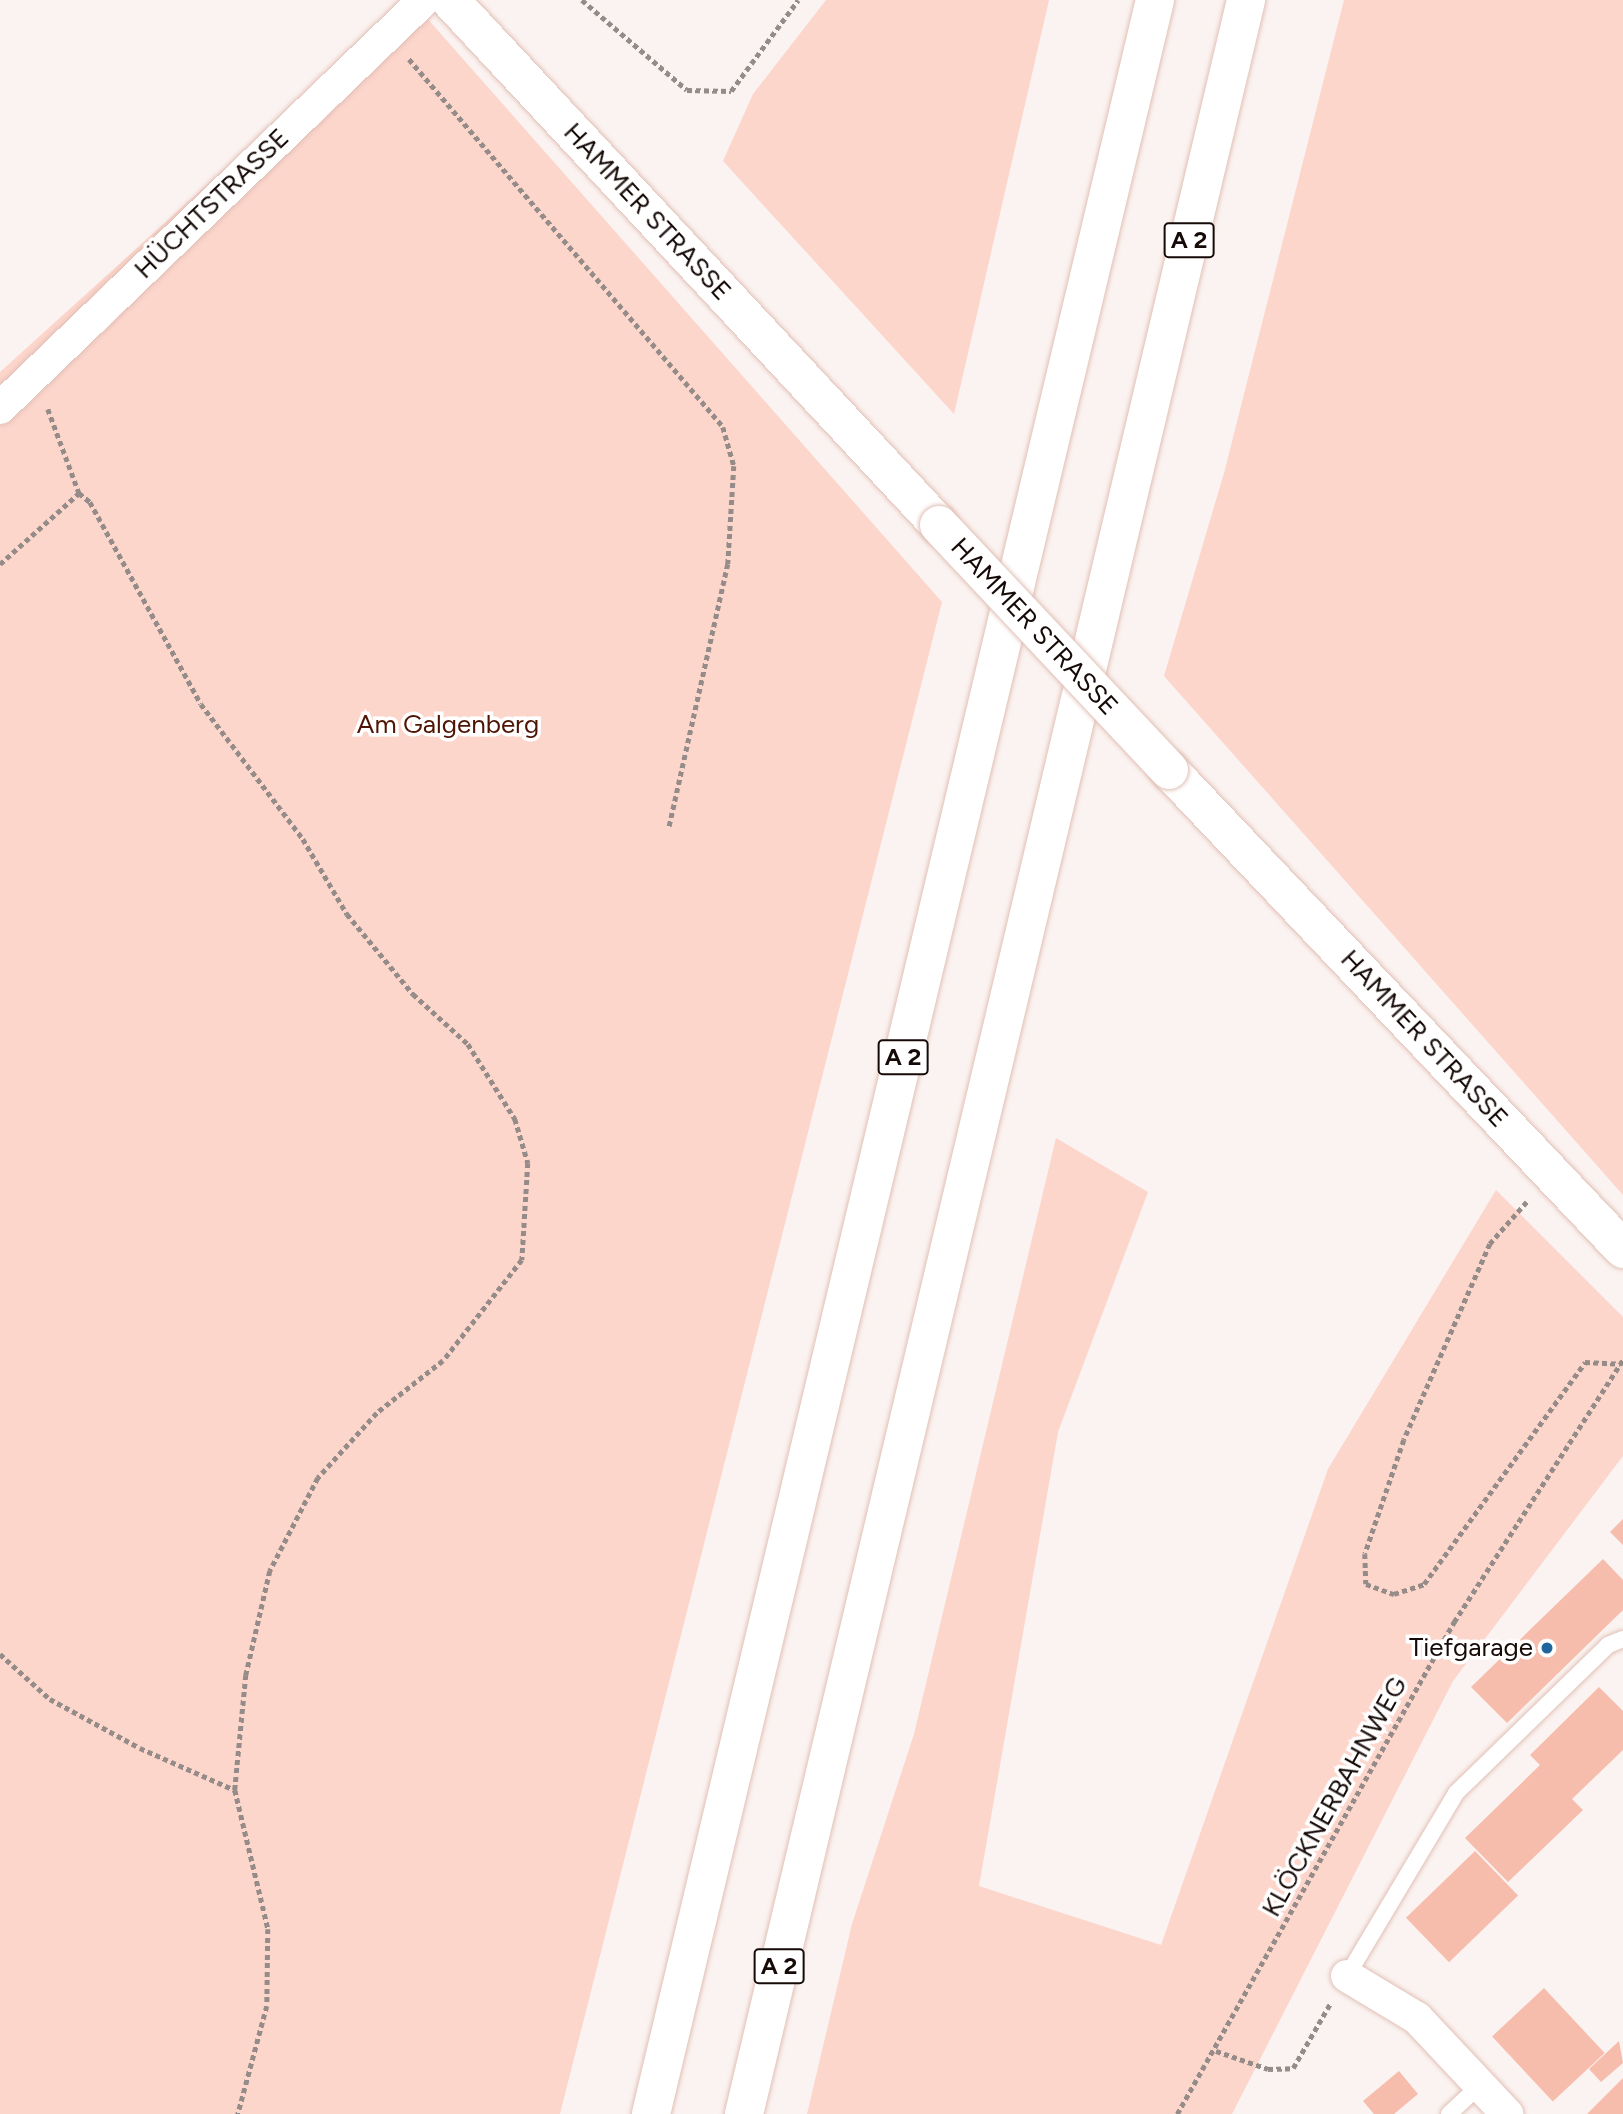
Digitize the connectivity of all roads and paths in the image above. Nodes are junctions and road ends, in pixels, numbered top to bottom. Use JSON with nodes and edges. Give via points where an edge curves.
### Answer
{"nodes":[{"id":1,"x":424,"y":0,"type":"edge"},
{"id":2,"x":450,"y":0,"type":"edge"},
{"id":3,"x":582,"y":0,"type":"edge"},
{"id":4,"x":798,"y":0,"type":"edge"},
{"id":5,"x":1155,"y":0,"type":"edge"},
{"id":6,"x":1246,"y":0,"type":"edge"},
{"id":7,"x":388,"y":34,"type":"junction"},
{"id":8,"x":35,"y":374,"type":"junction"},
{"id":9,"x":0,"y":408,"type":"edge"},
{"id":10,"x":79,"y":494,"type":"junction"},
{"id":11,"x":0,"y":564,"type":"edge"},
{"id":12,"x":669,"y":827,"type":"dead end"},
{"id":13,"x":1551,"y":1173,"type":"junction"},
{"id":14,"x":1623,"y":1249,"type":"edge"},
{"id":15,"x":1621,"y":1362,"type":"edge"},
{"id":16,"x":1623,"y":1639,"type":"edge"},
{"id":17,"x":0,"y":1654,"type":"edge"},
{"id":18,"x":235,"y":1790,"type":"junction"},
{"id":19,"x":1347,"y":1976,"type":"junction"},
{"id":20,"x":1216,"y":2051,"type":"junction"},
{"id":21,"x":1480,"y":2085,"type":"junction"},
{"id":22,"x":238,"y":2114,"type":"edge"},
{"id":23,"x":651,"y":2114,"type":"edge"},
{"id":24,"x":744,"y":2114,"type":"edge"},
{"id":25,"x":1177,"y":2114,"type":"edge"},
{"id":26,"x":1449,"y":2114,"type":"edge"},
{"id":27,"x":1507,"y":2114,"type":"edge"}],
"edges":[{"from":1,"to":7,"type":"street","name":"HÜCHTSTRASSE"},
{"from":2,"to":13,"type":"main road","name":"HAMMER STRASSE","bridge":true},
{"from":3,"to":4,"type":"path","via":[[687,90],[731,91]]},
{"from":5,"to":23,"type":"main road","number":"A 2"},
{"from":6,"to":24,"type":"main road","number":"A 2"},
{"from":7,"to":8,"type":"street","name":"HÜCHTSTRASSE"},
{"from":7,"to":12,"type":"path","via":[[723,427],[734,466],[728,564]]},
{"from":8,"to":9,"type":"street","name":"HÜCHTSTRASSE"},
{"from":8,"to":10,"type":"path"},
{"from":10,"to":11,"type":"path"},
{"from":10,"to":18,"type":"path","via":[[90,502],[201,704],[303,839],[347,914],[414,994],[468,1044],[515,1119],[528,1163],[522,1259],[443,1362],[377,1413],[318,1478],[270,1571],[246,1675]]},
{"from":13,"to":14,"type":"main road","name":"HAMMER STRASSE"},
{"from":13,"to":15,"type":"path","via":[[1490,1244],[1404,1440],[1365,1554],[1366,1584],[1394,1594],[1424,1584],[1585,1362]]},
{"from":15,"to":20,"type":"path","name":"KLÖCKNERBAHNWEG","via":[[1454,1622]]},
{"from":16,"to":19,"type":"lane","via":[[1608,1645],[1456,1793]]},
{"from":17,"to":18,"type":"path","via":[[50,1699],[140,1748]]},
{"from":18,"to":22,"type":"path","via":[[268,1929],[267,2006]]},
{"from":19,"to":20,"type":"path","via":[[1293,2068],[1268,2069]]},
{"from":19,"to":21,"type":"street","via":[[1417,2018]]},
{"from":20,"to":25,"type":"path","name":"KLÖCKNERBAHNWEG"},
{"from":21,"to":26,"type":"lane"},
{"from":21,"to":27,"type":"street"}]}
